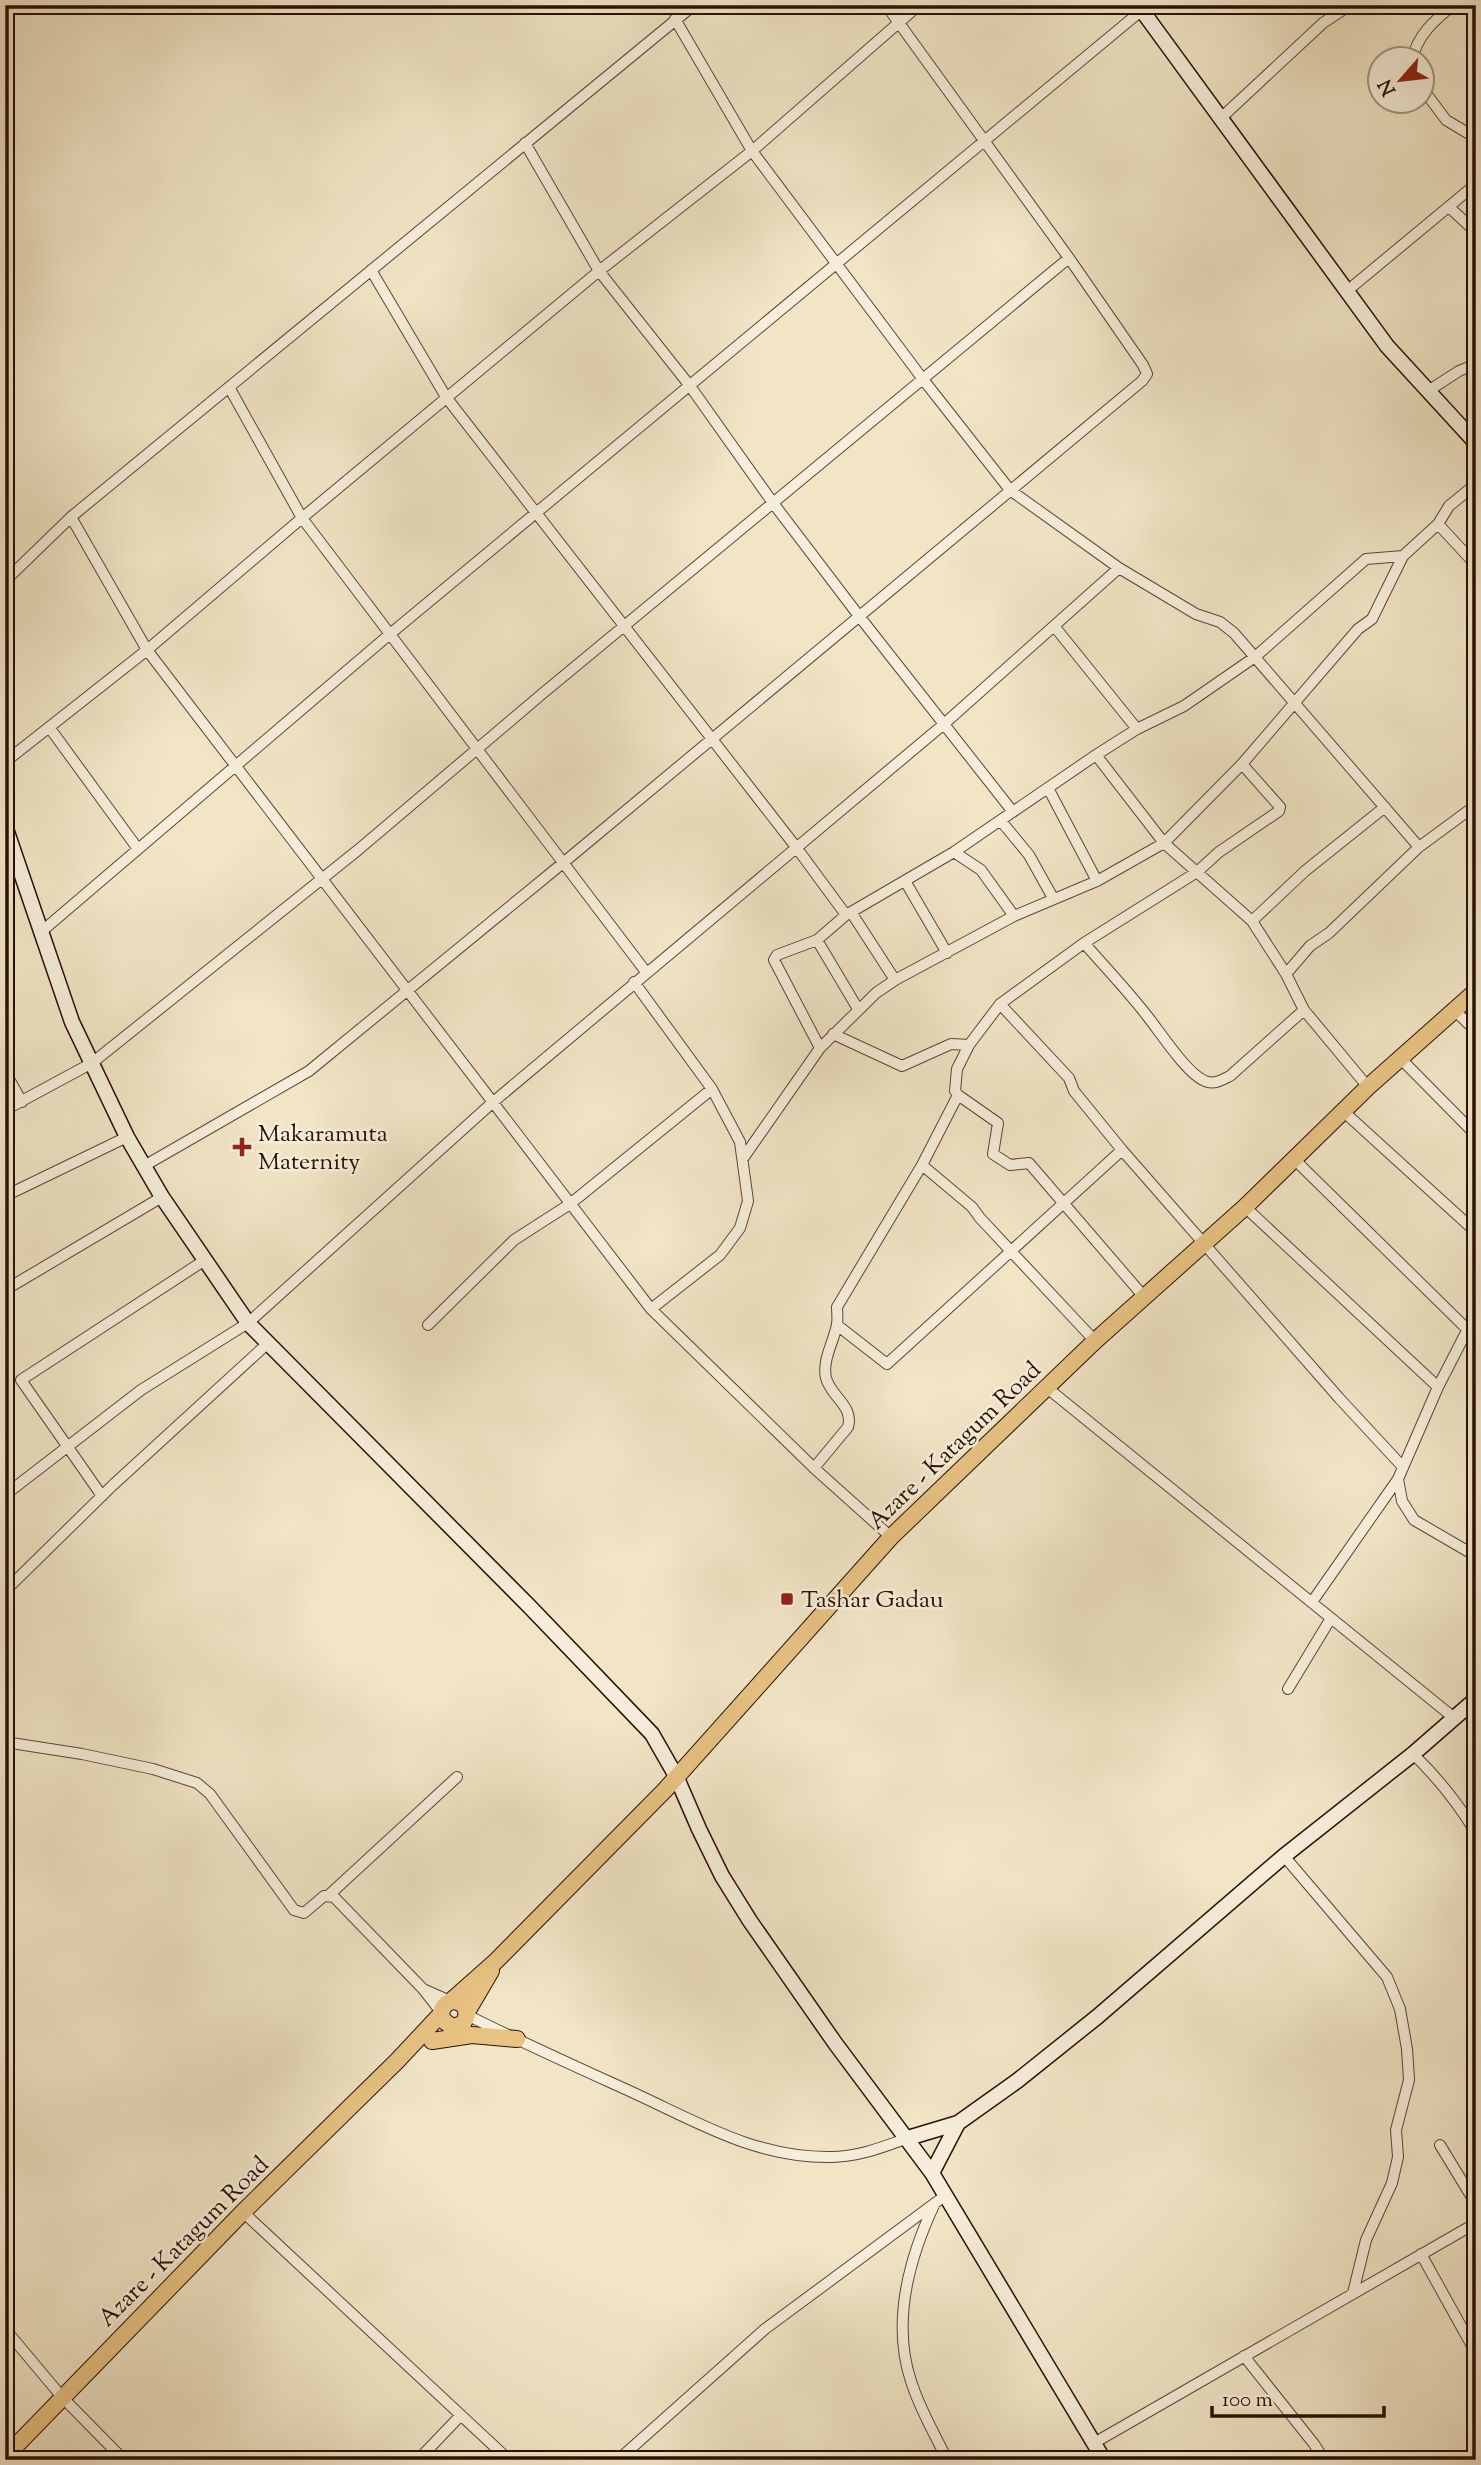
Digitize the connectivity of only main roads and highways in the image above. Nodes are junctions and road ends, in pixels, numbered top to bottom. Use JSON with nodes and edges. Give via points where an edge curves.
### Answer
{"nodes":[{"id":1,"x":1476,"y":991,"type":"edge"},
{"id":2,"x":495,"y":1962,"type":"junction"},
{"id":3,"x":446,"y":2007,"type":"junction"},
{"id":4,"x":467,"y":2013,"type":"junction"},
{"id":5,"x":453,"y":2027,"type":"junction"},
{"id":6,"x":517,"y":2039,"type":"road end"},
{"id":7,"x":432,"y":2041,"type":"junction"},
{"id":8,"x":397,"y":2061,"type":"junction"},
{"id":9,"x":5,"y":2457,"type":"edge"}],
"edges":[{"from":1,"to":2,"type":"main road","name":"Azare - Katagum Road","via":[[1095,1341],[891,1537],[677,1776]]},
{"from":2,"to":3,"type":"main road","name":"Azare - Katagum Road"},
{"from":2,"to":4,"type":"main road","name":"Azare - Katagum Road"},
{"from":3,"to":4,"type":"main road","via":[[461,2003]]},
{"from":3,"to":5,"type":"main road","via":[[447,2025]]},
{"from":3,"to":8,"type":"main road","name":"Azare - Katagum Road"},
{"from":4,"to":5,"type":"main road","name":"Azare - Katagum Road","via":[[463,2024]]},
{"from":5,"to":7,"type":"main road","name":"Azare - Katagum Road"},
{"from":6,"to":7,"type":"main road","via":[[471,2035]]},
{"from":7,"to":8,"type":"main road","name":"Azare - Katagum Road"},
{"from":8,"to":9,"type":"main road","name":"Azare - Katagum Road"}]}
